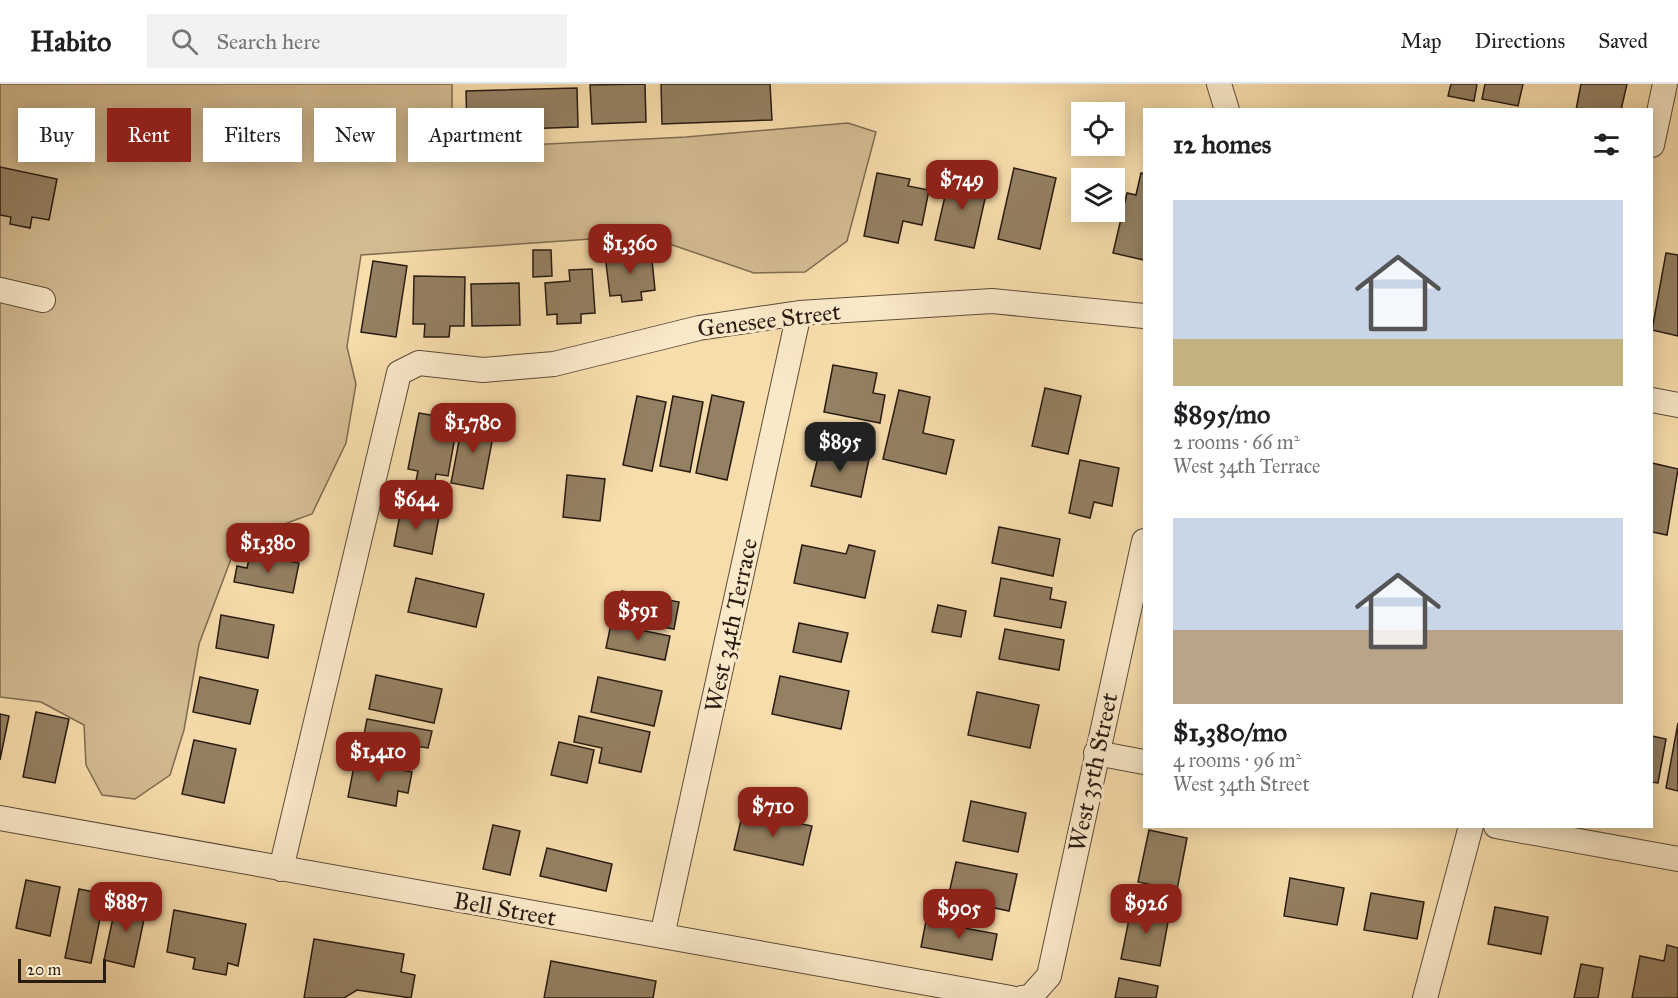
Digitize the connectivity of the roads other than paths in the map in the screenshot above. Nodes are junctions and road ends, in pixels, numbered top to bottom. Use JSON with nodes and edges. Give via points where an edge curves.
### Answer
{"nodes":[{"id":1,"x":1219,"y":84,"type":"edge"},
{"id":2,"x":1665,"y":84,"type":"edge"},
{"id":3,"x":1226,"y":108,"type":"edge"},
{"id":4,"x":1653,"y":140,"type":"edge"},
{"id":5,"x":0,"y":290,"type":"edge"},
{"id":6,"x":43,"y":300,"type":"dead end"},
{"id":7,"x":799,"y":313,"type":"junction"},
{"id":8,"x":1143,"y":316,"type":"edge"},
{"id":9,"x":1653,"y":400,"type":"edge"},
{"id":10,"x":1678,"y":405,"type":"edge"},
{"id":11,"x":1143,"y":545,"type":"edge"},
{"id":12,"x":1096,"y":753,"type":"junction"},
{"id":13,"x":1143,"y":762,"type":"edge"},
{"id":14,"x":0,"y":818,"type":"edge"},
{"id":15,"x":1470,"y":828,"type":"edge"},
{"id":16,"x":1507,"y":828,"type":"edge"},
{"id":17,"x":1678,"y":860,"type":"edge"},
{"id":18,"x":281,"y":868,"type":"junction"},
{"id":19,"x":662,"y":936,"type":"junction"},
{"id":20,"x":1021,"y":998,"type":"edge"},
{"id":21,"x":1425,"y":998,"type":"edge"}],
"edges":[{"from":1,"to":3,"type":"street"},
{"from":2,"to":4,"type":"street"},
{"from":5,"to":6,"type":"street"},
{"from":7,"to":8,"type":"street","name":"Genesee Street","via":[[992,301]]},
{"from":7,"to":18,"type":"street","name":"Genesee Street","via":[[699,328],[554,364],[483,370],[419,363],[399,372]]},
{"from":7,"to":19,"type":"street","name":"West 34th Terrace"},
{"from":9,"to":10,"type":"street"},
{"from":11,"to":12,"type":"street","name":"West 35th Street"},
{"from":12,"to":13,"type":"street"},
{"from":12,"to":20,"type":"street","name":"West 35th Street","via":[[1049,976]]},
{"from":14,"to":18,"type":"street","name":"Bell Street"},
{"from":15,"to":21,"type":"street"},
{"from":16,"to":17,"type":"street"},
{"from":18,"to":19,"type":"street","name":"Bell Street"},
{"from":19,"to":20,"type":"street","name":"Bell Street"}]}
